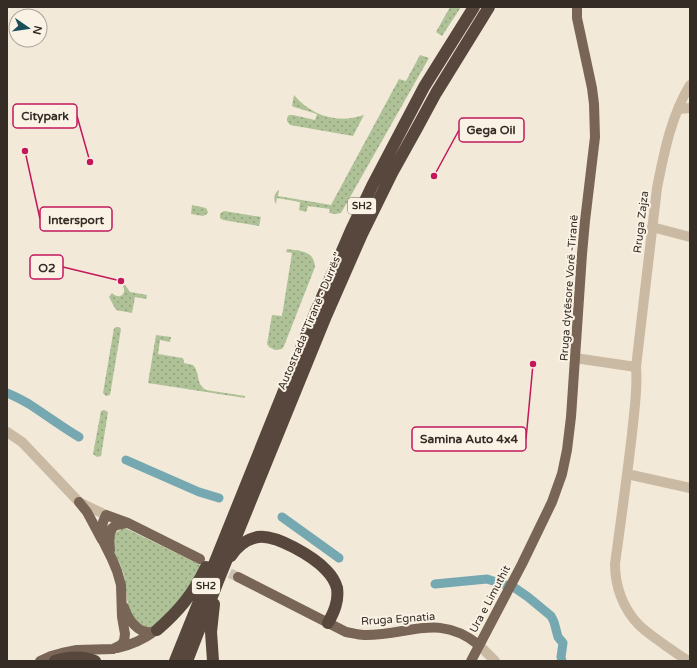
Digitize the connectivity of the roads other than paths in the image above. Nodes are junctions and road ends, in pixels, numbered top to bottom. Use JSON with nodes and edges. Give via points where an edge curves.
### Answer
{"nodes":[{"id":1,"x":474,"y":7,"type":"edge"},
{"id":2,"x":489,"y":7,"type":"edge"},
{"id":3,"x":577,"y":7,"type":"edge"},
{"id":4,"x":690,"y":85,"type":"edge"},
{"id":5,"x":690,"y":108,"type":"edge"},
{"id":6,"x":678,"y":109,"type":"junction"},
{"id":7,"x":652,"y":227,"type":"junction"},
{"id":8,"x":690,"y":237,"type":"edge"},
{"id":9,"x":576,"y":358,"type":"junction"},
{"id":10,"x":636,"y":367,"type":"junction"},
{"id":11,"x":7,"y":432,"type":"edge"},
{"id":12,"x":627,"y":474,"type":"junction"},
{"id":13,"x":690,"y":488,"type":"edge"},
{"id":14,"x":79,"y":502,"type":"junction"},
{"id":15,"x":236,"y":512,"type":"junction"},
{"id":16,"x":106,"y":515,"type":"junction"},
{"id":17,"x":128,"y":523,"type":"junction"},
{"id":18,"x":104,"y":543,"type":"junction"},
{"id":19,"x":112,"y":559,"type":"junction"},
{"id":20,"x":200,"y":559,"type":"dead end"},
{"id":21,"x":522,"y":564,"type":"joint"},
{"id":22,"x":224,"y":565,"type":"junction"},
{"id":23,"x":238,"y":577,"type":"tunnel mouth"},
{"id":24,"x":218,"y":581,"type":"junction"},
{"id":25,"x":122,"y":598,"type":"junction"},
{"id":26,"x":328,"y":623,"type":"junction"},
{"id":27,"x":157,"y":630,"type":"junction"},
{"id":28,"x":479,"y":645,"type":"junction"},
{"id":29,"x":113,"y":649,"type":"junction"},
{"id":30,"x":688,"y":660,"type":"edge"},
{"id":31,"x":40,"y":661,"type":"edge"},
{"id":32,"x":55,"y":661,"type":"edge"},
{"id":33,"x":94,"y":661,"type":"edge"},
{"id":34,"x":175,"y":661,"type":"edge"},
{"id":35,"x":187,"y":661,"type":"edge"},
{"id":36,"x":213,"y":661,"type":"edge"},
{"id":37,"x":471,"y":661,"type":"edge"},
{"id":38,"x":495,"y":661,"type":"edge"}],
"edges":[{"from":1,"to":15,"type":"highway","name":"Autostrada \"Tiranë - Durrës\"","number":"SH2","via":[[424,87],[372,186],[328,283]]},
{"from":2,"to":22,"type":"highway","name":"Autostrada \"Tiranë - Durrës\"","number":"SH2","via":[[436,93],[362,234]]},
{"from":3,"to":9,"type":"main road","name":"Rruga dytësore Vorë -Tiranë","via":[[577,18],[592,88],[596,127],[582,254]]},
{"from":4,"to":6,"type":"street","name":"Rruga Zajza"},
{"from":5,"to":6,"type":"street"},
{"from":6,"to":7,"type":"street","name":"Rruga Zajza","via":[[662,160]]},
{"from":7,"to":8,"type":"street"},
{"from":7,"to":10,"type":"street","name":"Rruga Zajza"},
{"from":9,"to":10,"type":"street"},
{"from":9,"to":21,"type":"main road","name":"Rruga dytësore Vorë -Tiranë","via":[[570,434],[562,474],[552,502]]},
{"from":10,"to":12,"type":"street","name":"Rruga Zajza","via":[[636,392]]},
{"from":11,"to":14,"type":"street","via":[[22,442]]},
{"from":12,"to":13,"type":"street"},
{"from":12,"to":30,"type":"street","name":"Rruga Zajza","via":[[614,564],[618,588],[626,608],[638,624]]},
{"from":14,"to":16,"type":"street"},
{"from":14,"to":18,"type":"main road"},
{"from":15,"to":27,"type":"highway","via":[[190,596]]},
{"from":15,"to":34,"type":"highway","name":"Autostrada \"Tiranë - Durrës\"","number":"SH2"},
{"from":16,"to":17,"type":"main road"},
{"from":16,"to":18,"type":"main road","via":[[102,530]]},
{"from":17,"to":19,"type":"main road","via":[[117,525],[110,533],[109,548]]},
{"from":17,"to":20,"type":"main road"},
{"from":18,"to":19,"type":"main road"},
{"from":19,"to":25,"type":"main road","via":[[121,585]]},
{"from":21,"to":28,"type":"main road","name":"Ura e Limuthit"},
{"from":22,"to":24,"type":"highway","name":"Autostrada \"Tiranë - Durrës\"","number":"SH2"},
{"from":22,"to":26,"type":"highway","via":[[244,542],[252,538],[268,537],[286,543],[324,568],[334,580],[337,598]]},
{"from":23,"to":26,"type":"main road","name":"Rruga Egnatia"},
{"from":24,"to":35,"type":"highway","name":"Autostrada \"Tiranë - Durrës\"","number":"SH2"},
{"from":24,"to":36,"type":"highway","via":[[211,632]]},
{"from":25,"to":27,"type":"main road","via":[[124,610],[137,627],[143,631]]},
{"from":25,"to":29,"type":"main road","via":[[124,641]]},
{"from":26,"to":28,"type":"main road","name":"Rruga Egnatia","via":[[346,632],[363,635],[440,628],[468,636]]},
{"from":27,"to":29,"type":"main road","via":[[134,643]]},
{"from":28,"to":37,"type":"main road"},
{"from":28,"to":38,"type":"street"},
{"from":29,"to":31,"type":"main road","via":[[77,650]]},
{"from":32,"to":33,"type":"highway","via":[[67,658]]}]}
